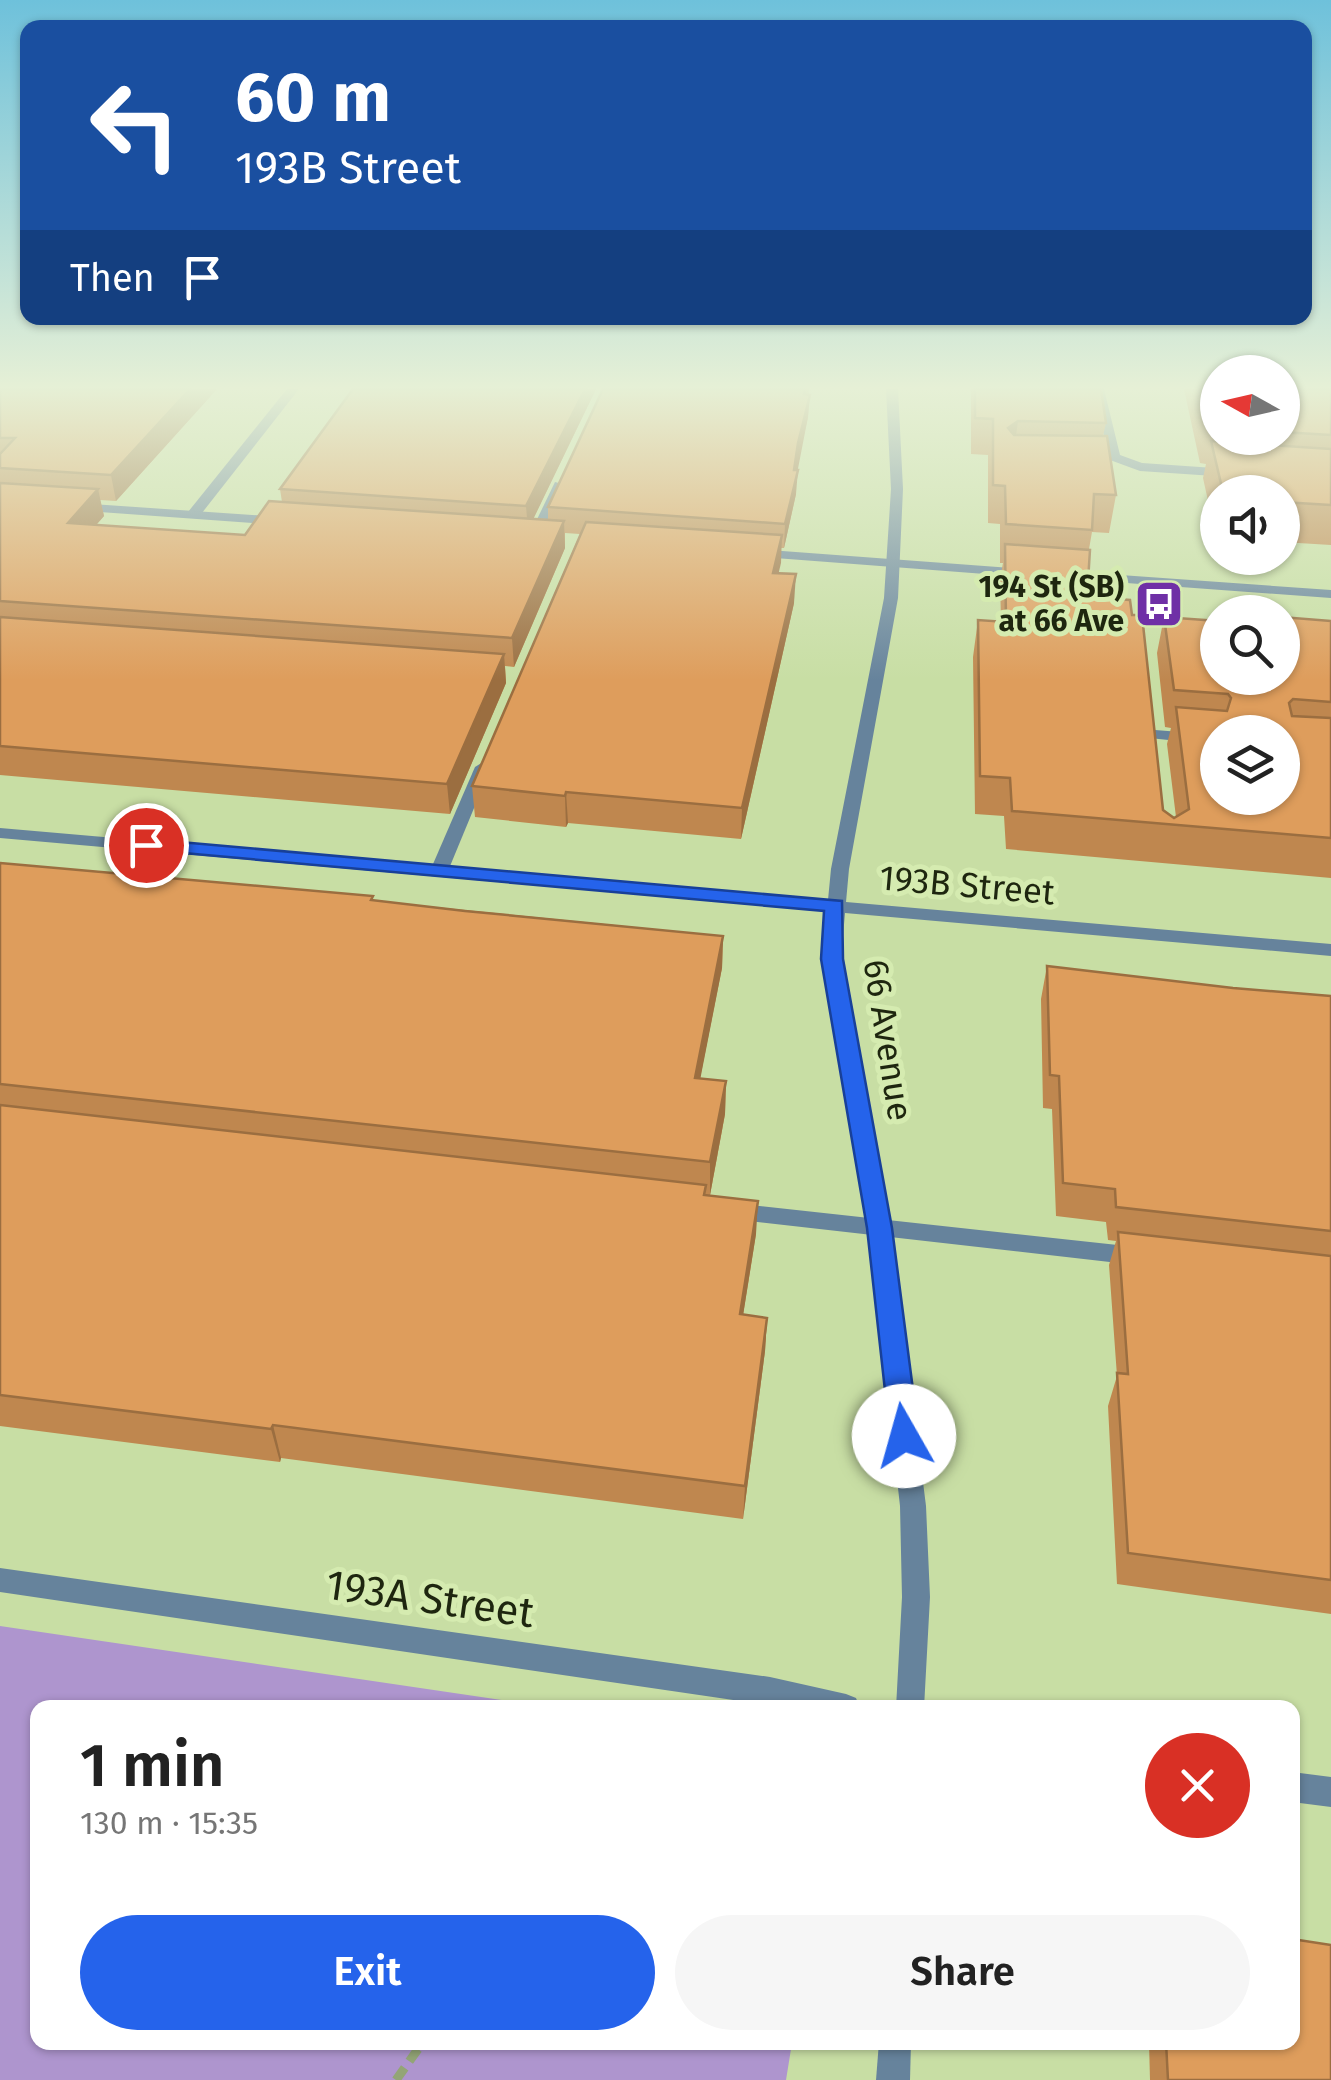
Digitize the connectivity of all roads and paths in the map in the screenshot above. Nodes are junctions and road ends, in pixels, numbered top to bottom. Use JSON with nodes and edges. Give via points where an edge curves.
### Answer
{"nodes":[{"id":1,"x":216,"y":486,"type":"edge"},
{"id":2,"x":561,"y":486,"type":"edge"},
{"id":3,"x":898,"y":486,"type":"edge"},
{"id":4,"x":58,"y":506,"type":"edge"},
{"id":5,"x":193,"y":515,"type":"junction"},
{"id":6,"x":307,"y":522,"type":"edge"},
{"id":7,"x":516,"y":536,"type":"edge"},
{"id":8,"x":737,"y":552,"type":"edge"},
{"id":9,"x":893,"y":563,"type":"junction"},
{"id":10,"x":1331,"y":594,"type":"edge"},
{"id":11,"x":1200,"y":736,"type":"edge"},
{"id":12,"x":493,"y":744,"type":"edge"},
{"id":13,"x":1157,"y":754,"type":"edge"},
{"id":14,"x":0,"y":832,"type":"edge"},
{"id":15,"x":440,"y":871,"type":"junction"},
{"id":16,"x":835,"y":906,"type":"junction"},
{"id":17,"x":1331,"y":950,"type":"edge"},
{"id":18,"x":702,"y":1207,"type":"edge"},
{"id":19,"x":880,"y":1228,"type":"junction"},
{"id":20,"x":1161,"y":1258,"type":"edge"},
{"id":21,"x":0,"y":1580,"type":"edge"},
{"id":22,"x":808,"y":1700,"type":"edge"},
{"id":23,"x":910,"y":1700,"type":"edge"},
{"id":24,"x":1300,"y":1788,"type":"edge"},
{"id":25,"x":1331,"y":1792,"type":"edge"},
{"id":26,"x":417,"y":2050,"type":"edge"},
{"id":27,"x":895,"y":2050,"type":"edge"},
{"id":28,"x":396,"y":2080,"type":"edge"},
{"id":29,"x":894,"y":2080,"type":"edge"}],
"edges":[{"from":1,"to":5,"type":"street"},
{"from":2,"to":7,"type":"street","via":[[543,538]]},
{"from":3,"to":9,"type":"street","name":"66 Avenue"},
{"from":4,"to":5,"type":"street"},
{"from":5,"to":6,"type":"street"},
{"from":8,"to":9,"type":"street"},
{"from":9,"to":10,"type":"street"},
{"from":9,"to":16,"type":"street","name":"66 Avenue"},
{"from":11,"to":13,"type":"street","via":[[1154,726]]},
{"from":12,"to":15,"type":"street"},
{"from":14,"to":15,"type":"street","name":"193B Street"},
{"from":15,"to":16,"type":"street","name":"193B Street"},
{"from":16,"to":17,"type":"street","name":"193B Street"},
{"from":16,"to":19,"type":"street","name":"66 Avenue","via":[[832,959]]},
{"from":18,"to":19,"type":"street"},
{"from":19,"to":20,"type":"street"},
{"from":19,"to":23,"type":"street","name":"66 Avenue","via":[[912,1506]]},
{"from":21,"to":22,"type":"street","name":"193A Street"},
{"from":24,"to":25,"type":"street"},
{"from":26,"to":28,"type":"path"},
{"from":27,"to":29,"type":"street"}]}
